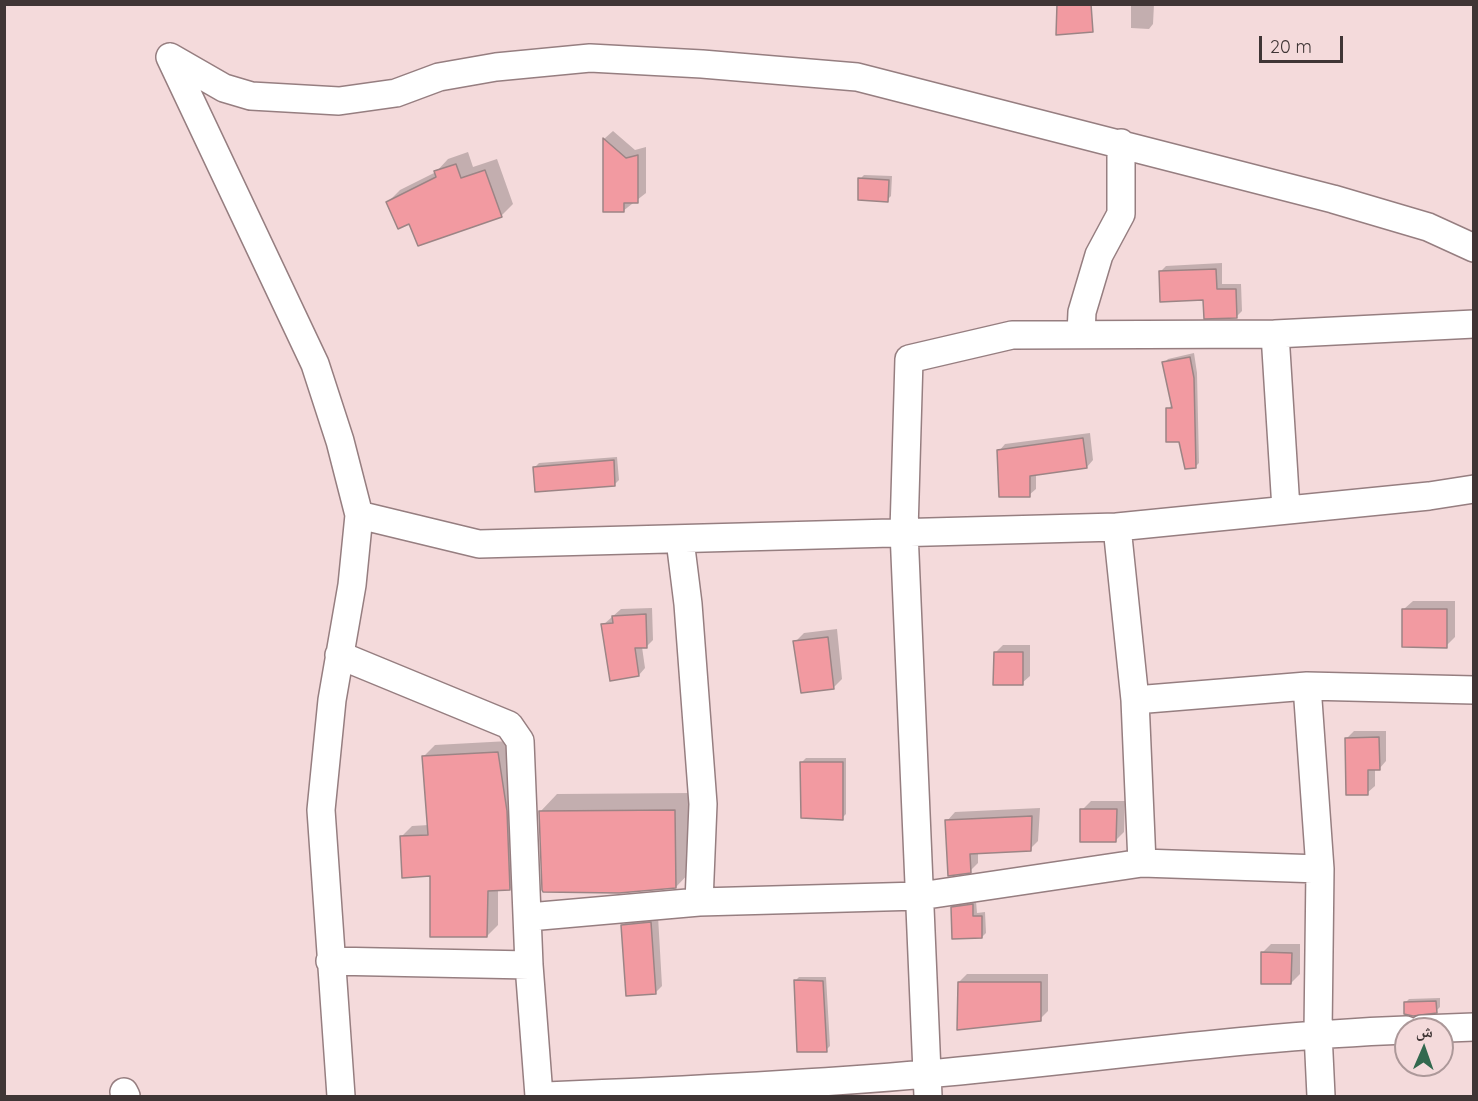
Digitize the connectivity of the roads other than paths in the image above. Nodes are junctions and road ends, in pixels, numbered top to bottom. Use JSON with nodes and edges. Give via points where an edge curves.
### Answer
{"nodes":[{"id":1,"x":1121,"y":143,"type":"junction"},
{"id":2,"x":1473,"y":248,"type":"edge"},
{"id":3,"x":1473,"y":324,"type":"edge"},
{"id":4,"x":1081,"y":334,"type":"junction"},
{"id":5,"x":1275,"y":334,"type":"junction"},
{"id":6,"x":1473,"y":489,"type":"edge"},
{"id":7,"x":1286,"y":509,"type":"junction"},
{"id":8,"x":359,"y":515,"type":"junction"},
{"id":9,"x":1118,"y":527,"type":"junction"},
{"id":10,"x":904,"y":531,"type":"junction"},
{"id":11,"x":680,"y":540,"type":"junction"},
{"id":12,"x":339,"y":655,"type":"junction"},
{"id":13,"x":1307,"y":686,"type":"junction"},
{"id":14,"x":1473,"y":690,"type":"edge"},
{"id":15,"x":1135,"y":700,"type":"junction"},
{"id":16,"x":1142,"y":863,"type":"junction"},
{"id":17,"x":1320,"y":868,"type":"junction"},
{"id":18,"x":920,"y":896,"type":"junction"},
{"id":19,"x":699,"y":902,"type":"junction"},
{"id":20,"x":529,"y":917,"type":"junction"},
{"id":21,"x":330,"y":961,"type":"junction"},
{"id":22,"x":529,"y":965,"type":"junction"},
{"id":23,"x":1473,"y":1027,"type":"edge"},
{"id":24,"x":1454,"y":1028,"type":"edge"},
{"id":25,"x":1394,"y":1030,"type":"edge"},
{"id":26,"x":1318,"y":1033,"type":"junction"},
{"id":27,"x":927,"y":1085,"type":"edge"},
{"id":28,"x":710,"y":1093,"type":"edge"},
{"id":29,"x":341,"y":1096,"type":"edge"},
{"id":30,"x":539,"y":1096,"type":"edge"},
{"id":31,"x":546,"y":1096,"type":"edge"},
{"id":32,"x":1321,"y":1096,"type":"edge"}],
"edges":[{"from":1,"to":2,"type":"street","via":[[1418,224]]},
{"from":1,"to":4,"type":"street","via":[[1121,214],[1099,255],[1082,312]]},
{"from":1,"to":8,"type":"street","via":[[857,77],[590,58],[496,67],[439,77],[396,93],[339,101],[250,96],[224,88],[170,57],[315,364]]},
{"from":3,"to":5,"type":"street"},
{"from":4,"to":5,"type":"street"},
{"from":4,"to":10,"type":"street","via":[[1012,335],[909,359]]},
{"from":5,"to":7,"type":"street"},
{"from":6,"to":7,"type":"street"},
{"from":7,"to":9,"type":"street"},
{"from":8,"to":11,"type":"street","via":[[479,544]]},
{"from":8,"to":12,"type":"street"},
{"from":9,"to":10,"type":"street"},
{"from":9,"to":15,"type":"street"},
{"from":10,"to":11,"type":"street"},
{"from":10,"to":18,"type":"street"},
{"from":11,"to":19,"type":"street","via":[[703,804]]},
{"from":12,"to":20,"type":"street","via":[[509,724],[520,741]]},
{"from":12,"to":21,"type":"street","via":[[321,810]]},
{"from":13,"to":14,"type":"street"},
{"from":13,"to":15,"type":"street"},
{"from":13,"to":17,"type":"street"},
{"from":15,"to":16,"type":"street"},
{"from":16,"to":17,"type":"street"},
{"from":16,"to":18,"type":"street"},
{"from":17,"to":26,"type":"street"},
{"from":18,"to":19,"type":"street"},
{"from":18,"to":27,"type":"street"},
{"from":19,"to":20,"type":"street"},
{"from":20,"to":22,"type":"street"},
{"from":21,"to":22,"type":"street"},
{"from":21,"to":29,"type":"street"},
{"from":22,"to":30,"type":"street"},
{"from":23,"to":24,"type":"street"},
{"from":25,"to":26,"type":"street"},
{"from":26,"to":27,"type":"street"},
{"from":26,"to":32,"type":"street"},
{"from":27,"to":28,"type":"street"},
{"from":28,"to":31,"type":"street"}]}
